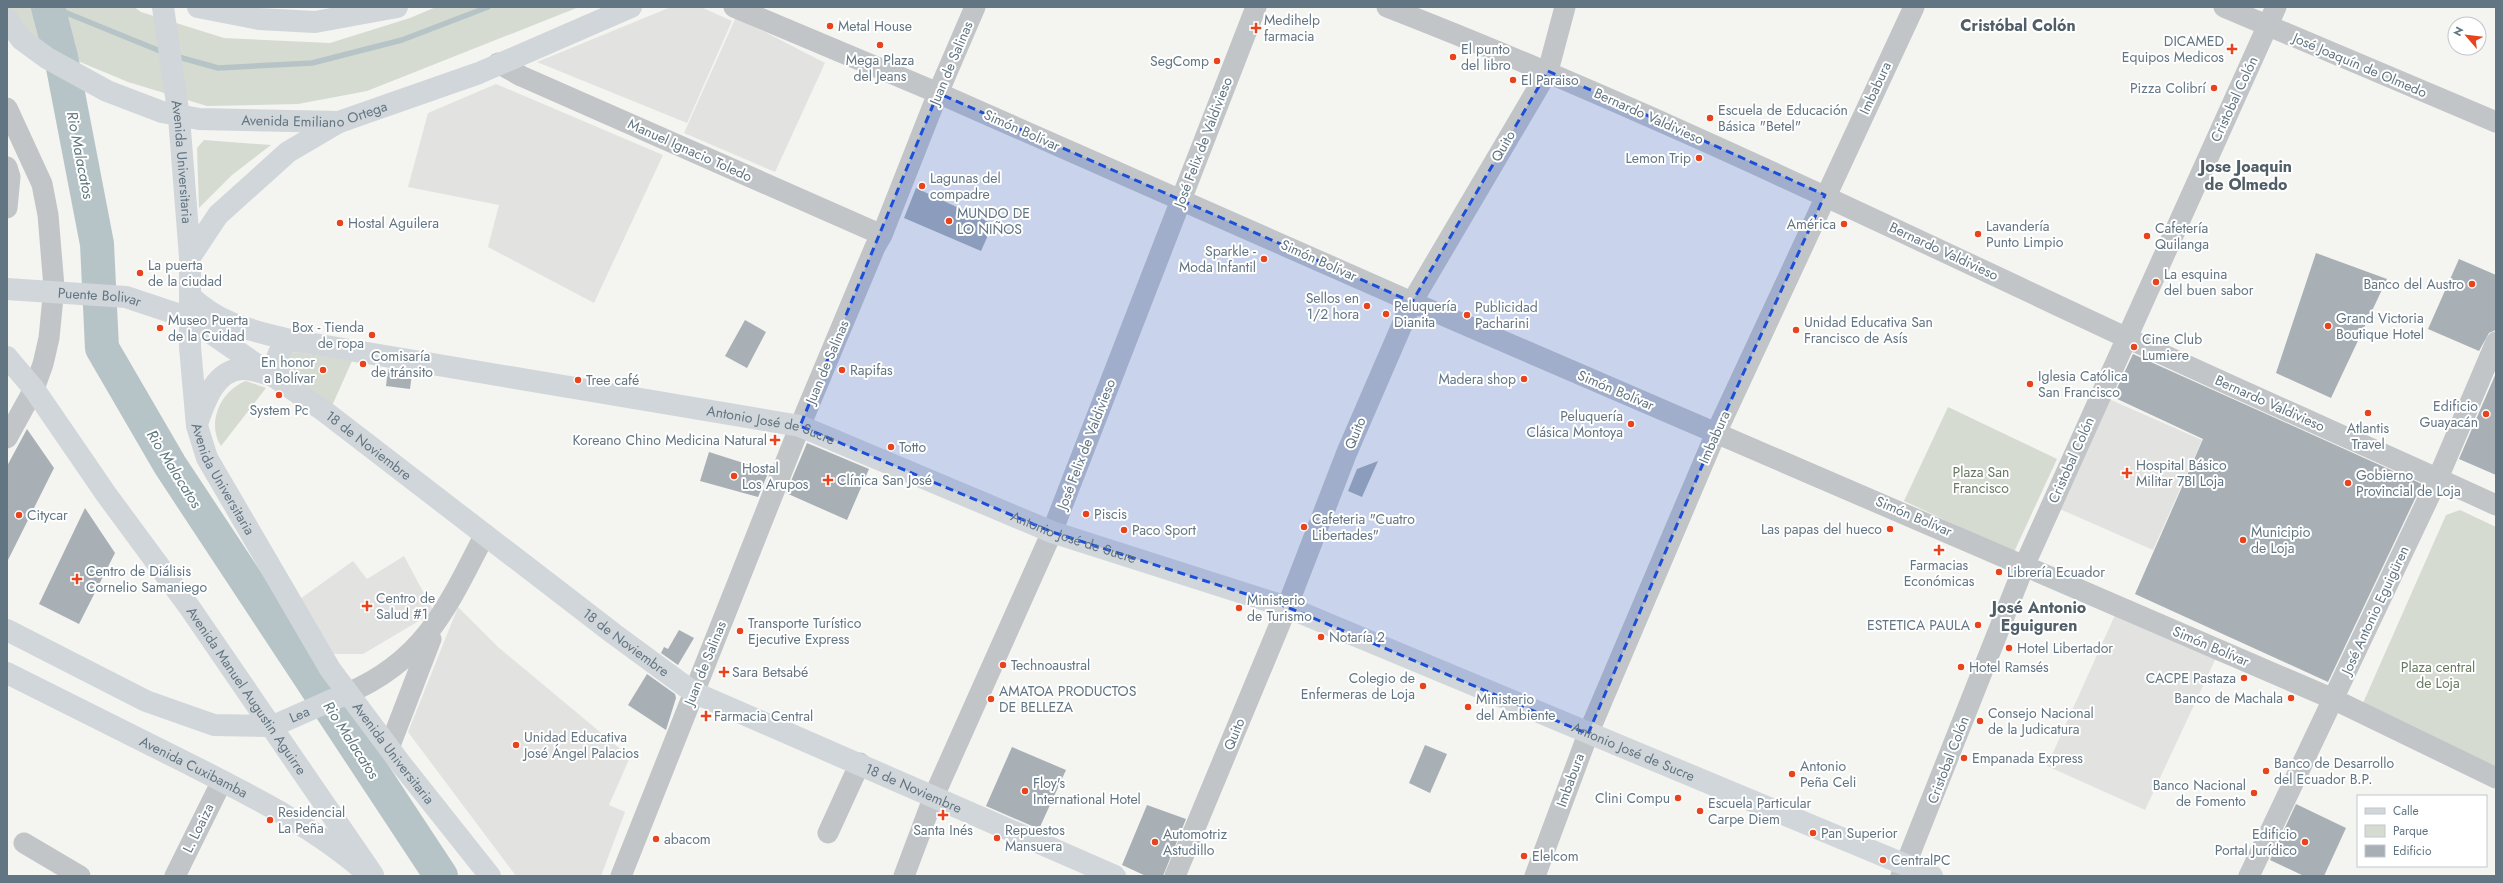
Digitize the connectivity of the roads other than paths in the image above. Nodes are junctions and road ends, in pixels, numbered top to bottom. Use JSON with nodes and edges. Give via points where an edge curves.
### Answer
{"nodes":[{"id":1,"x":163,"y":7,"type":"edge"},
{"id":2,"x":198,"y":7,"type":"edge"},
{"id":3,"x":397,"y":7,"type":"edge"},
{"id":4,"x":631,"y":7,"type":"edge"},
{"id":5,"x":734,"y":7,"type":"edge"},
{"id":6,"x":975,"y":7,"type":"edge"},
{"id":7,"x":1256,"y":7,"type":"edge"},
{"id":8,"x":1387,"y":7,"type":"edge"},
{"id":9,"x":1565,"y":7,"type":"edge"},
{"id":10,"x":1914,"y":7,"type":"edge"},
{"id":11,"x":2224,"y":7,"type":"edge"},
{"id":12,"x":2276,"y":7,"type":"edge"},
{"id":13,"x":7,"y":19,"type":"edge"},
{"id":14,"x":2267,"y":27,"type":"junction"},
{"id":15,"x":498,"y":63,"type":"junction"},
{"id":16,"x":1548,"y":71,"type":"junction"},
{"id":17,"x":938,"y":93,"type":"junction"},
{"id":18,"x":7,"y":108,"type":"edge"},
{"id":19,"x":179,"y":116,"type":"junction"},
{"id":20,"x":340,"y":122,"type":"junction"},
{"id":21,"x":2496,"y":122,"type":"edge"},
{"id":22,"x":7,"y":167,"type":"edge"},
{"id":23,"x":1825,"y":195,"type":"junction"},
{"id":24,"x":1181,"y":199,"type":"junction"},
{"id":25,"x":7,"y":208,"type":"edge"},
{"id":26,"x":882,"y":235,"type":"junction"},
{"id":27,"x":190,"y":257,"type":"junction"},
{"id":28,"x":11,"y":290,"type":"edge"},
{"id":29,"x":191,"y":296,"type":"junction"},
{"id":30,"x":1412,"y":302,"type":"junction"},
{"id":31,"x":189,"y":318,"type":"junction"},
{"id":32,"x":2126,"y":337,"type":"junction"},
{"id":33,"x":290,"y":340,"type":"junction"},
{"id":34,"x":2496,"y":342,"type":"edge"},
{"id":35,"x":7,"y":357,"type":"edge"},
{"id":36,"x":277,"y":378,"type":"junction"},
{"id":37,"x":34,"y":389,"type":"junction"},
{"id":38,"x":197,"y":426,"type":"junction"},
{"id":39,"x":800,"y":426,"type":"junction"},
{"id":40,"x":1716,"y":433,"type":"junction"},
{"id":41,"x":7,"y":438,"type":"edge"},
{"id":42,"x":2438,"y":478,"type":"junction"},
{"id":43,"x":2496,"y":505,"type":"edge"},
{"id":44,"x":1052,"y":532,"type":"junction"},
{"id":45,"x":485,"y":534,"type":"junction"},
{"id":46,"x":2025,"y":564,"type":"junction"},
{"id":47,"x":1287,"y":607,"type":"junction"},
{"id":48,"x":439,"y":618,"type":"junction"},
{"id":49,"x":7,"y":630,"type":"edge"},
{"id":50,"x":7,"y":673,"type":"edge"},
{"id":51,"x":693,"y":692,"type":"junction"},
{"id":52,"x":348,"y":693,"type":"junction"},
{"id":53,"x":2333,"y":698,"type":"junction"},
{"id":54,"x":273,"y":726,"type":"junction"},
{"id":55,"x":1588,"y":734,"type":"junction"},
{"id":56,"x":389,"y":748,"type":"junction"},
{"id":57,"x":860,"y":763,"type":"junction"},
{"id":58,"x":2496,"y":778,"type":"edge"},
{"id":59,"x":222,"y":781,"type":"junction"},
{"id":60,"x":934,"y":796,"type":"junction"},
{"id":61,"x":828,"y":833,"type":"dead end"},
{"id":62,"x":24,"y":843,"type":"dead end"},
{"id":63,"x":1904,"y":870,"type":"edge"},
{"id":64,"x":80,"y":876,"type":"edge"},
{"id":65,"x":175,"y":876,"type":"edge"},
{"id":66,"x":370,"y":876,"type":"edge"},
{"id":67,"x":374,"y":876,"type":"edge"},
{"id":68,"x":490,"y":876,"type":"edge"},
{"id":69,"x":621,"y":876,"type":"edge"},
{"id":70,"x":904,"y":876,"type":"edge"},
{"id":71,"x":1115,"y":876,"type":"edge"},
{"id":72,"x":1175,"y":876,"type":"edge"},
{"id":73,"x":1535,"y":876,"type":"edge"},
{"id":74,"x":1932,"y":876,"type":"edge"},
{"id":75,"x":2249,"y":876,"type":"edge"}],
"edges":[{"from":1,"to":19,"type":"street","name":"Avenida Universitaria"},
{"from":2,"to":3,"type":"street","via":[[259,19],[315,22]]},
{"from":4,"to":15,"type":"street","name":"Avenida Emiliano Ortega"},
{"from":5,"to":17,"type":"street","name":"Simón Bolívar"},
{"from":6,"to":17,"type":"street","name":"Juan de Salinas"},
{"from":7,"to":24,"type":"street","name":"José Felix de Valdivieso"},
{"from":8,"to":16,"type":"street","name":"Bernardo Valdivieso"},
{"from":9,"to":16,"type":"street","name":"Quito"},
{"from":10,"to":23,"type":"street","name":"Imbabura"},
{"from":11,"to":14,"type":"street","name":"José Joaquín de Olmedo"},
{"from":12,"to":14,"type":"street","name":"Cristobal Colón"},
{"from":13,"to":19,"type":"street","name":"Avenida Emiliano Ortega","via":[[21,39],[70,72],[107,92]]},
{"from":14,"to":21,"type":"street","name":"José Joaquín de Olmedo"},
{"from":14,"to":32,"type":"street","name":"Cristobal Colón"},
{"from":15,"to":20,"type":"street","name":"Avenida Emiliano Ortega","via":[[479,73]]},
{"from":15,"to":26,"type":"street","name":"Manuel Ignacio Toledo","via":[[521,76]]},
{"from":16,"to":23,"type":"street","name":"Bernardo Valdivieso"},
{"from":16,"to":30,"type":"street","name":"Quito"},
{"from":17,"to":24,"type":"street","name":"Simón Bolívar"},
{"from":17,"to":26,"type":"street","name":"Juan de Salinas"},
{"from":18,"to":37,"type":"street","via":[[42,184],[48,215],[54,297],[49,338]]},
{"from":19,"to":20,"type":"street","name":"Avenida Emiliano Ortega","via":[[199,119]]},
{"from":19,"to":27,"type":"street","name":"Avenida Universitaria"},
{"from":20,"to":27,"type":"street","via":[[288,152],[218,215]]},
{"from":22,"to":25,"type":"street","via":[[10,177]]},
{"from":23,"to":32,"type":"street","name":"Bernardo Valdivieso"},
{"from":23,"to":40,"type":"street","name":"Imbabura"},
{"from":24,"to":30,"type":"street","name":"Simón Bolívar"},
{"from":24,"to":44,"type":"street","name":"José Felix de Valdivieso"},
{"from":26,"to":39,"type":"street","name":"Juan de Salinas"},
{"from":27,"to":29,"type":"street","name":"Avenida Universitaria"},
{"from":28,"to":31,"type":"street","name":"Puente Bolivar","via":[[126,297]]},
{"from":29,"to":31,"type":"street","name":"Avenida Universitaria"},
{"from":29,"to":33,"type":"street","name":"Antonio José de Sucre","via":[[206,311],[234,326]]},
{"from":30,"to":40,"type":"street","name":"Simón Bolívar"},
{"from":30,"to":47,"type":"street","name":"Quito","via":[[1346,452]]},
{"from":31,"to":36,"type":"street","name":"18 de Noviembre"},
{"from":31,"to":38,"type":"street","name":"Avenida Universitaria"},
{"from":32,"to":42,"type":"street","name":"Bernardo Valdivieso"},
{"from":32,"to":46,"type":"street","name":"Cristobal Colón"},
{"from":33,"to":36,"type":"street","via":[[276,355]]},
{"from":33,"to":39,"type":"street","name":"Antonio José de Sucre"},
{"from":34,"to":42,"type":"street","name":"José Antonio Eguigüren"},
{"from":35,"to":37,"type":"street","name":"Avenida Manuel Augustin Aguirre"},
{"from":36,"to":38,"type":"street","via":[[242,369],[226,373],[212,388]]},
{"from":36,"to":45,"type":"street","name":"18 de Noviembre"},
{"from":37,"to":41,"type":"street"},
{"from":37,"to":54,"type":"street","name":"Avenida Manuel Augustin Aguirre"},
{"from":38,"to":52,"type":"street","name":"Avenida Universitaria","via":[[207,458],[330,669]]},
{"from":39,"to":44,"type":"street","name":"Antonio José de Sucre"},
{"from":39,"to":51,"type":"street","name":"Juan de Salinas"},
{"from":40,"to":46,"type":"street","name":"Simón Bolívar"},
{"from":40,"to":55,"type":"street","name":"Imbabura"},
{"from":42,"to":43,"type":"street","name":"Bernardo Valdivieso"},
{"from":42,"to":53,"type":"street","name":"José Antonio Eguigüren"},
{"from":44,"to":47,"type":"street","name":"Antonio José de Sucre"},
{"from":44,"to":60,"type":"street","name":"José Felix de Valdivieso"},
{"from":45,"to":48,"type":"street"},
{"from":45,"to":51,"type":"street","name":"18 de Noviembre"},
{"from":46,"to":53,"type":"street","name":"Simón Bolívar"},
{"from":46,"to":63,"type":"street","name":"Cristobal Colón"},
{"from":47,"to":55,"type":"street","name":"Antonio José de Sucre"},
{"from":47,"to":72,"type":"street","name":"Quito"},
{"from":48,"to":52,"type":"street","via":[[425,638],[395,668]]},
{"from":48,"to":56,"type":"street"},
{"from":49,"to":54,"type":"street","via":[[146,701],[214,724]]},
{"from":50,"to":59,"type":"street","name":"Avenida Cuxibamba"},
{"from":51,"to":57,"type":"street","name":"18 de Noviembre"},
{"from":51,"to":69,"type":"street","name":"Juan de Salinas"},
{"from":52,"to":54,"type":"street","name":"Lea"},
{"from":52,"to":56,"type":"street","name":"Avenida Universitaria"},
{"from":53,"to":58,"type":"street","name":"Simón Bolívar"},
{"from":53,"to":75,"type":"street","name":"José Antonio Eguigüren"},
{"from":54,"to":67,"type":"street","name":"Avenida Manuel Augustin Aguirre"},
{"from":55,"to":63,"type":"street","name":"Antonio José de Sucre"},
{"from":55,"to":73,"type":"street","name":"Imbabura"},
{"from":56,"to":68,"type":"street","name":"Avenida Universitaria"},
{"from":57,"to":60,"type":"street","name":"18 de Noviembre"},
{"from":57,"to":61,"type":"street"},
{"from":59,"to":65,"type":"street","name":"L. Loaiza"},
{"from":59,"to":66,"type":"street","name":"Avenida Cuxibamba","via":[[301,825],[335,847]]},
{"from":60,"to":70,"type":"street","name":"José Felix de Valdivieso"},
{"from":60,"to":71,"type":"street","name":"18 de Noviembre"},
{"from":62,"to":64,"type":"street"},
{"from":63,"to":74,"type":"street","name":"Antonio José de Sucre"}]}
